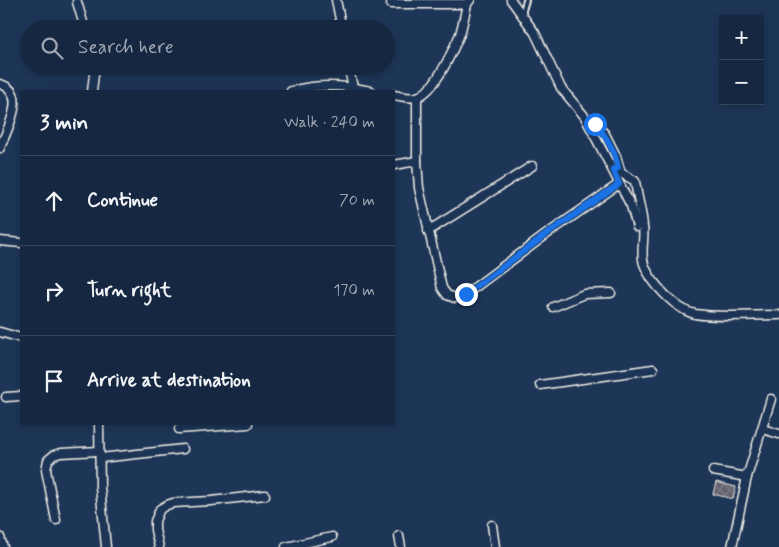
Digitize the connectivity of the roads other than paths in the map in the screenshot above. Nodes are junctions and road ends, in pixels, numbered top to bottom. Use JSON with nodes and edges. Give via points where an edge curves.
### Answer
{"nodes":[{"id":1,"x":336,"y":0,"type":"edge"},
{"id":2,"x":511,"y":0,"type":"edge"},
{"id":3,"x":526,"y":0,"type":"edge"},
{"id":4,"x":77,"y":2,"type":"dead end"},
{"id":5,"x":469,"y":2,"type":"edge"},
{"id":6,"x":390,"y":4,"type":"dead end"},
{"id":7,"x":522,"y":14,"type":"junction"},
{"id":8,"x":82,"y":20,"type":"edge"},
{"id":9,"x":340,"y":20,"type":"edge"},
{"id":10,"x":95,"y":75,"type":"edge"},
{"id":11,"x":350,"y":75,"type":"edge"},
{"id":12,"x":0,"y":84,"type":"edge"},
{"id":13,"x":353,"y":87,"type":"junction"},
{"id":14,"x":92,"y":90,"type":"edge"},
{"id":15,"x":294,"y":90,"type":"edge"},
{"id":16,"x":366,"y":90,"type":"edge"},
{"id":17,"x":395,"y":96,"type":"edge"},
{"id":18,"x":417,"y":97,"type":"junction"},
{"id":19,"x":0,"y":148,"type":"edge"},
{"id":20,"x":417,"y":161,"type":"junction"},
{"id":21,"x":395,"y":165,"type":"edge"},
{"id":22,"x":532,"y":166,"type":"dead end"},
{"id":23,"x":616,"y":169,"type":"junction"},
{"id":24,"x":619,"y":184,"type":"junction"},
{"id":25,"x":637,"y":227,"type":"dead end"},
{"id":26,"x":428,"y":230,"type":"junction"},
{"id":27,"x":0,"y":241,"type":"edge"},
{"id":28,"x":20,"y":243,"type":"edge"},
{"id":29,"x":611,"y":293,"type":"dead end"},
{"id":30,"x":553,"y":307,"type":"dead end"},
{"id":31,"x":779,"y":315,"type":"edge"},
{"id":32,"x":0,"y":332,"type":"edge"},
{"id":33,"x":20,"y":338,"type":"edge"},
{"id":34,"x":653,"y":369,"type":"dead end"},
{"id":35,"x":540,"y":385,"type":"dead end"},
{"id":36,"x":20,"y":396,"type":"edge"},
{"id":37,"x":6,"y":397,"type":"dead end"},
{"id":38,"x":771,"y":399,"type":"dead end"},
{"id":39,"x":99,"y":425,"type":"edge"},
{"id":40,"x":234,"y":425,"type":"edge"},
{"id":41,"x":179,"y":429,"type":"dead end"},
{"id":42,"x":763,"y":429,"type":"junction"},
{"id":43,"x":779,"y":434,"type":"edge"},
{"id":44,"x":183,"y":449,"type":"dead end"},
{"id":45,"x":100,"y":454,"type":"junction"},
{"id":46,"x":713,"y":471,"type":"dead end"},
{"id":47,"x":746,"y":477,"type":"junction"},
{"id":48,"x":264,"y":495,"type":"dead end"},
{"id":49,"x":56,"y":520,"type":"dead end"},
{"id":50,"x":492,"y":525,"type":"dead end"},
{"id":51,"x":398,"y":536,"type":"dead end"},
{"id":52,"x":0,"y":537,"type":"edge"},
{"id":53,"x":332,"y":537,"type":"dead end"},
{"id":54,"x":3,"y":547,"type":"edge"},
{"id":55,"x":106,"y":547,"type":"edge"},
{"id":56,"x":159,"y":547,"type":"edge"},
{"id":57,"x":286,"y":547,"type":"edge"},
{"id":58,"x":401,"y":547,"type":"edge"},
{"id":59,"x":495,"y":547,"type":"edge"},
{"id":60,"x":732,"y":547,"type":"edge"}],
"edges":[{"from":1,"to":9,"type":"street"},
{"from":2,"to":7,"type":"street"},
{"from":3,"to":7,"type":"lane"},
{"from":4,"to":8,"type":"street"},
{"from":5,"to":6,"type":"street"},
{"from":5,"to":18,"type":"street","via":[[448,59],[432,86]]},
{"from":7,"to":23,"type":"street","via":[[535,33],[561,88],[586,118]]},
{"from":10,"to":14,"type":"street"},
{"from":11,"to":13,"type":"street"},
{"from":12,"to":19,"type":"street","via":[[14,94],[15,105]]},
{"from":13,"to":15,"type":"street"},
{"from":13,"to":16,"type":"street"},
{"from":17,"to":18,"type":"street"},
{"from":18,"to":20,"type":"street"},
{"from":20,"to":21,"type":"street"},
{"from":20,"to":26,"type":"street"},
{"from":22,"to":26,"type":"street"},
{"from":23,"to":24,"type":"street"},
{"from":23,"to":31,"type":"street","via":[[635,181],[644,228],[644,264],[663,293],[693,314]]},
{"from":24,"to":25,"type":"street","via":[[631,206]]},
{"from":24,"to":26,"type":"street","via":[[466,294],[455,298],[447,296],[442,288]]},
{"from":27,"to":28,"type":"street"},
{"from":29,"to":30,"type":"street","via":[[584,294]]},
{"from":32,"to":33,"type":"street"},
{"from":34,"to":35,"type":"street"},
{"from":36,"to":37,"type":"street"},
{"from":38,"to":42,"type":"street"},
{"from":39,"to":45,"type":"street"},
{"from":40,"to":41,"type":"street"},
{"from":42,"to":43,"type":"street"},
{"from":42,"to":47,"type":"street"},
{"from":44,"to":45,"type":"street"},
{"from":45,"to":49,"type":"street","via":[[61,453],[48,460],[46,470]]},
{"from":45,"to":55,"type":"street"},
{"from":46,"to":47,"type":"street"},
{"from":47,"to":60,"type":"street"},
{"from":48,"to":56,"type":"street","via":[[167,505],[160,510],[155,521]]},
{"from":50,"to":59,"type":"street"},
{"from":51,"to":58,"type":"street"},
{"from":52,"to":54,"type":"street"},
{"from":53,"to":57,"type":"street"}]}
